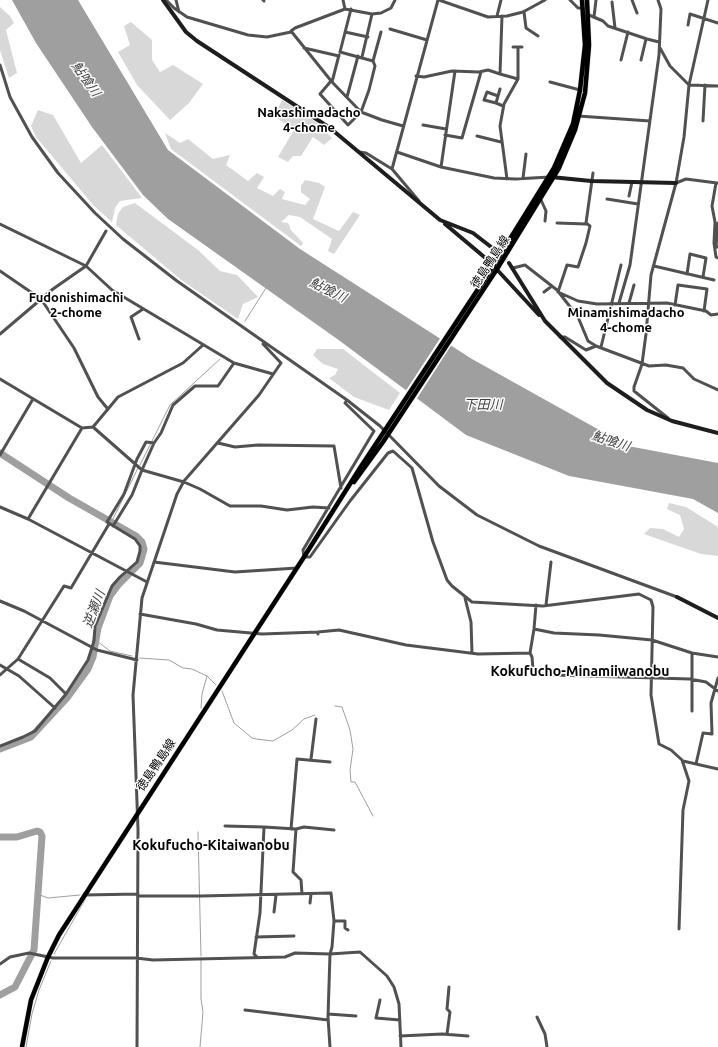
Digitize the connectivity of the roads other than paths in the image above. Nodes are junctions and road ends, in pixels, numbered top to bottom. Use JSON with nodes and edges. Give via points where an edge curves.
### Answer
{"nodes":[{"id":1,"x":163,"y":0,"type":"edge"},
{"id":2,"x":166,"y":0,"type":"edge"},
{"id":3,"x":172,"y":0,"type":"edge"},
{"id":4,"x":176,"y":0,"type":"edge"},
{"id":5,"x":342,"y":0,"type":"edge"},
{"id":6,"x":395,"y":0,"type":"edge"},
{"id":7,"x":438,"y":0,"type":"edge"},
{"id":8,"x":501,"y":0,"type":"edge"},
{"id":9,"x":545,"y":0,"type":"edge"},
{"id":10,"x":570,"y":0,"type":"edge"},
{"id":11,"x":582,"y":0,"type":"edge"},
{"id":12,"x":587,"y":0,"type":"edge"},
{"id":13,"x":596,"y":0,"type":"edge"},
{"id":14,"x":632,"y":0,"type":"edge"},
{"id":15,"x":658,"y":0,"type":"edge"},
{"id":16,"x":708,"y":0,"type":"edge"},
{"id":17,"x":612,"y":2,"type":"dead end"},
{"id":18,"x":174,"y":8,"type":"junction"},
{"id":19,"x":583,"y":8,"type":"junction"},
{"id":20,"x":345,"y":9,"type":"junction"},
{"id":21,"x":351,"y":9,"type":"junction"},
{"id":22,"x":179,"y":12,"type":"junction"},
{"id":23,"x":524,"y":12,"type":"junction"},
{"id":24,"x":637,"y":13,"type":"dead end"},
{"id":25,"x":372,"y":14,"type":"junction"},
{"id":26,"x":589,"y":15,"type":"junction"},
{"id":27,"x":497,"y":16,"type":"junction"},
{"id":28,"x":502,"y":16,"type":"junction"},
{"id":29,"x":594,"y":17,"type":"junction"},
{"id":30,"x":704,"y":19,"type":"junction"},
{"id":31,"x":718,"y":24,"type":"edge"},
{"id":32,"x":688,"y":25,"type":"dead end"},
{"id":33,"x":615,"y":28,"type":"junction"},
{"id":34,"x":390,"y":30,"type":"dead end"},
{"id":35,"x":291,"y":32,"type":"dead end"},
{"id":36,"x":345,"y":32,"type":"junction"},
{"id":37,"x":381,"y":32,"type":"dead end"},
{"id":38,"x":628,"y":32,"type":"junction"},
{"id":39,"x":538,"y":36,"type":"dead end"},
{"id":40,"x":368,"y":37,"type":"junction"},
{"id":41,"x":646,"y":39,"type":"junction"},
{"id":42,"x":427,"y":40,"type":"junction"},
{"id":43,"x":659,"y":42,"type":"junction"},
{"id":44,"x":659,"y":46,"type":"junction"},
{"id":45,"x":513,"y":47,"type":"dead end"},
{"id":46,"x":522,"y":47,"type":"dead end"},
{"id":47,"x":304,"y":48,"type":"junction"},
{"id":48,"x":518,"y":48,"type":"junction"},
{"id":49,"x":340,"y":52,"type":"junction"},
{"id":50,"x":339,"y":56,"type":"junction"},
{"id":51,"x":358,"y":56,"type":"junction"},
{"id":52,"x":362,"y":57,"type":"junction"},
{"id":53,"x":620,"y":60,"type":"dead end"},
{"id":54,"x":641,"y":60,"type":"dead end"},
{"id":55,"x":373,"y":61,"type":"junction"},
{"id":56,"x":0,"y":65,"type":"edge"},
{"id":57,"x":455,"y":71,"type":"junction"},
{"id":58,"x":481,"y":72,"type":"junction"},
{"id":59,"x":500,"y":74,"type":"junction"},
{"id":60,"x":416,"y":76,"type":"junction"},
{"id":61,"x":518,"y":79,"type":"junction"},
{"id":62,"x":331,"y":81,"type":"junction"},
{"id":63,"x":550,"y":82,"type":"dead end"},
{"id":64,"x":689,"y":85,"type":"junction"},
{"id":65,"x":705,"y":85,"type":"junction"},
{"id":66,"x":718,"y":86,"type":"edge"},
{"id":67,"x":489,"y":87,"type":"dead end"},
{"id":68,"x":500,"y":90,"type":"dead end"},
{"id":69,"x":580,"y":90,"type":"junction"},
{"id":70,"x":487,"y":92,"type":"junction"},
{"id":71,"x":498,"y":96,"type":"junction"},
{"id":72,"x":347,"y":97,"type":"junction"},
{"id":73,"x":496,"y":103,"type":"junction"},
{"id":74,"x":503,"y":106,"type":"junction"},
{"id":75,"x":362,"y":112,"type":"junction"},
{"id":76,"x":577,"y":116,"type":"junction"},
{"id":77,"x":650,"y":121,"type":"junction"},
{"id":78,"x":703,"y":121,"type":"dead end"},
{"id":79,"x":423,"y":125,"type":"dead end"},
{"id":80,"x":403,"y":126,"type":"junction"},
{"id":81,"x":446,"y":129,"type":"junction"},
{"id":82,"x":446,"y":135,"type":"junction"},
{"id":83,"x":477,"y":136,"type":"dead end"},
{"id":84,"x":501,"y":142,"type":"junction"},
{"id":85,"x":359,"y":152,"type":"junction"},
{"id":86,"x":397,"y":152,"type":"junction"},
{"id":87,"x":526,"y":154,"type":"dead end"},
{"id":88,"x":441,"y":167,"type":"junction"},
{"id":89,"x":392,"y":169,"type":"junction"},
{"id":90,"x":593,"y":173,"type":"dead end"},
{"id":91,"x":552,"y":177,"type":"junction"},
{"id":92,"x":523,"y":178,"type":"junction"},
{"id":93,"x":507,"y":179,"type":"junction"},
{"id":94,"x":591,"y":182,"type":"junction"},
{"id":95,"x":632,"y":182,"type":"junction"},
{"id":96,"x":642,"y":182,"type":"junction"},
{"id":97,"x":676,"y":183,"type":"junction"},
{"id":98,"x":717,"y":183,"type":"edge"},
{"id":99,"x":629,"y":196,"type":"dead end"},
{"id":100,"x":607,"y":199,"type":"dead end"},
{"id":101,"x":541,"y":200,"type":"junction"},
{"id":102,"x":420,"y":203,"type":"junction"},
{"id":103,"x":638,"y":204,"type":"junction"},
{"id":104,"x":440,"y":220,"type":"junction"},
{"id":105,"x":545,"y":221,"type":"dead end"},
{"id":106,"x":557,"y":223,"type":"dead end"},
{"id":107,"x":718,"y":223,"type":"edge"},
{"id":108,"x":0,"y":224,"type":"edge"},
{"id":109,"x":586,"y":224,"type":"junction"},
{"id":110,"x":106,"y":231,"type":"dead end"},
{"id":111,"x":717,"y":237,"type":"edge"},
{"id":112,"x":718,"y":247,"type":"edge"},
{"id":113,"x":495,"y":250,"type":"tunnel mouth"},
{"id":114,"x":718,"y":258,"type":"edge"},
{"id":115,"x":509,"y":263,"type":"tunnel mouth"},
{"id":116,"x":621,"y":265,"type":"dead end"},
{"id":117,"x":86,"y":266,"type":"junction"},
{"id":118,"x":654,"y":266,"type":"junction"},
{"id":119,"x":514,"y":268,"type":"junction"},
{"id":120,"x":495,"y":269,"type":"junction"},
{"id":121,"x":0,"y":271,"type":"edge"},
{"id":122,"x":687,"y":274,"type":"junction"},
{"id":123,"x":703,"y":277,"type":"junction"},
{"id":124,"x":714,"y":280,"type":"dead end"},
{"id":125,"x":552,"y":286,"type":"junction"},
{"id":126,"x":634,"y":286,"type":"dead end"},
{"id":127,"x":544,"y":292,"type":"dead end"},
{"id":128,"x":558,"y":292,"type":"junction"},
{"id":129,"x":41,"y":299,"type":"junction"},
{"id":130,"x":648,"y":302,"type":"junction"},
{"id":131,"x":611,"y":303,"type":"junction"},
{"id":132,"x":619,"y":303,"type":"junction"},
{"id":133,"x":629,"y":303,"type":"junction"},
{"id":134,"x":675,"y":305,"type":"junction"},
{"id":135,"x":143,"y":309,"type":"junction"},
{"id":136,"x":718,"y":310,"type":"edge"},
{"id":137,"x":704,"y":311,"type":"junction"},
{"id":138,"x":718,"y":314,"type":"edge"},
{"id":139,"x":545,"y":321,"type":"junction"},
{"id":140,"x":0,"y":334,"type":"edge"},
{"id":141,"x":560,"y":337,"type":"junction"},
{"id":142,"x":257,"y":339,"type":"junction"},
{"id":143,"x":139,"y":340,"type":"dead end"},
{"id":144,"x":203,"y":345,"type":"junction"},
{"id":145,"x":596,"y":346,"type":"junction"},
{"id":146,"x":601,"y":347,"type":"junction"},
{"id":147,"x":234,"y":363,"type":"junction"},
{"id":148,"x":642,"y":364,"type":"junction"},
{"id":149,"x":273,"y":374,"type":"junction"},
{"id":150,"x":0,"y":379,"type":"edge"},
{"id":151,"x":718,"y":390,"type":"edge"},
{"id":152,"x":33,"y":399,"type":"junction"},
{"id":153,"x":348,"y":400,"type":"junction"},
{"id":154,"x":107,"y":408,"type":"junction"},
{"id":155,"x":672,"y":421,"type":"junction"},
{"id":156,"x":93,"y":427,"type":"junction"},
{"id":157,"x":82,"y":428,"type":"junction"},
{"id":158,"x":388,"y":431,"type":"junction"},
{"id":159,"x":718,"y":433,"type":"edge"},
{"id":160,"x":154,"y":443,"type":"junction"},
{"id":161,"x":218,"y":443,"type":"junction"},
{"id":162,"x":1,"y":453,"type":"edge"},
{"id":163,"x":136,"y":465,"type":"junction"},
{"id":164,"x":141,"y":470,"type":"junction"},
{"id":165,"x":184,"y":482,"type":"junction"},
{"id":166,"x":341,"y":488,"type":"junction"},
{"id":167,"x":0,"y":507,"type":"edge"},
{"id":168,"x":329,"y":508,"type":"junction"},
{"id":169,"x":28,"y":519,"type":"junction"},
{"id":170,"x":111,"y":523,"type":"junction"},
{"id":171,"x":92,"y":553,"type":"junction"},
{"id":172,"x":304,"y":557,"type":"junction"},
{"id":173,"x":154,"y":562,"type":"junction"},
{"id":174,"x":551,"y":562,"type":"dead end"},
{"id":175,"x":297,"y":568,"type":"junction"},
{"id":176,"x":127,"y":572,"type":"junction"},
{"id":177,"x":147,"y":582,"type":"junction"},
{"id":178,"x":677,"y":597,"type":"joint"},
{"id":179,"x":465,"y":598,"type":"junction"},
{"id":180,"x":0,"y":601,"type":"edge"},
{"id":181,"x":536,"y":605,"type":"junction"},
{"id":182,"x":546,"y":605,"type":"junction"},
{"id":183,"x":140,"y":614,"type":"junction"},
{"id":184,"x":718,"y":618,"type":"edge"},
{"id":185,"x":43,"y":621,"type":"junction"},
{"id":186,"x":534,"y":629,"type":"junction"},
{"id":187,"x":254,"y":633,"type":"junction"},
{"id":188,"x":652,"y":640,"type":"junction"},
{"id":189,"x":93,"y":647,"type":"junction"},
{"id":190,"x":472,"y":653,"type":"junction"},
{"id":191,"x":530,"y":653,"type":"junction"},
{"id":192,"x":692,"y":653,"type":"junction"},
{"id":193,"x":718,"y":657,"type":"edge"},
{"id":194,"x":18,"y":659,"type":"junction"},
{"id":195,"x":137,"y":660,"type":"junction"},
{"id":196,"x":0,"y":665,"type":"edge"},
{"id":197,"x":7,"y":669,"type":"junction"},
{"id":198,"x":0,"y":675,"type":"edge"},
{"id":199,"x":651,"y":678,"type":"junction"},
{"id":200,"x":718,"y":678,"type":"edge"},
{"id":201,"x":693,"y":679,"type":"junction"},
{"id":202,"x":714,"y":689,"type":"junction"},
{"id":203,"x":718,"y":691,"type":"edge"},
{"id":204,"x":66,"y":694,"type":"junction"},
{"id":205,"x":55,"y":708,"type":"junction"},
{"id":206,"x":692,"y":711,"type":"dead end"},
{"id":207,"x":316,"y":719,"type":"dead end"},
{"id":208,"x":0,"y":746,"type":"edge"},
{"id":209,"x":310,"y":759,"type":"junction"},
{"id":210,"x":683,"y":761,"type":"junction"},
{"id":211,"x":330,"y":762,"type":"dead end"},
{"id":212,"x":696,"y":764,"type":"junction"},
{"id":213,"x":718,"y":769,"type":"edge"},
{"id":214,"x":137,"y":814,"type":"junction"},
{"id":215,"x":225,"y":826,"type":"dead end"},
{"id":216,"x":264,"y":827,"type":"junction"},
{"id":217,"x":291,"y":829,"type":"junction"},
{"id":218,"x":296,"y":829,"type":"junction"},
{"id":219,"x":334,"y":830,"type":"dead end"},
{"id":220,"x":302,"y":894,"type":"junction"},
{"id":221,"x":310,"y":894,"type":"junction"},
{"id":222,"x":84,"y":895,"type":"junction"},
{"id":223,"x":138,"y":895,"type":"junction"},
{"id":224,"x":260,"y":895,"type":"junction"},
{"id":225,"x":276,"y":895,"type":"junction"},
{"id":226,"x":310,"y":903,"type":"dead end"},
{"id":227,"x":274,"y":912,"type":"dead end"},
{"id":228,"x":334,"y":922,"type":"junction"},
{"id":229,"x":679,"y":929,"type":"dead end"},
{"id":230,"x":348,"y":930,"type":"dead end"},
{"id":231,"x":294,"y":936,"type":"dead end"},
{"id":232,"x":256,"y":937,"type":"junction"},
{"id":233,"x":330,"y":954,"type":"junction"},
{"id":234,"x":48,"y":957,"type":"junction"},
{"id":235,"x":257,"y":957,"type":"junction"},
{"id":236,"x":136,"y":958,"type":"junction"},
{"id":237,"x":0,"y":964,"type":"edge"},
{"id":238,"x":449,"y":987,"type":"dead end"},
{"id":239,"x":380,"y":1000,"type":"dead end"},
{"id":240,"x":245,"y":1010,"type":"dead end"},
{"id":241,"x":328,"y":1014,"type":"junction"},
{"id":242,"x":356,"y":1016,"type":"dead end"},
{"id":243,"x":537,"y":1017,"type":"dead end"},
{"id":244,"x":328,"y":1020,"type":"junction"},
{"id":245,"x":400,"y":1020,"type":"junction"},
{"id":246,"x":447,"y":1034,"type":"junction"},
{"id":247,"x":400,"y":1036,"type":"junction"},
{"id":248,"x":468,"y":1036,"type":"dead end"},
{"id":249,"x":22,"y":1047,"type":"edge"},
{"id":250,"x":137,"y":1047,"type":"edge"},
{"id":251,"x":330,"y":1047,"type":"edge"},
{"id":252,"x":401,"y":1047,"type":"edge"},
{"id":253,"x":547,"y":1047,"type":"edge"}],
"edges":[{"from":1,"to":85,"type":"street","via":[[186,32],[197,41],[311,114]]},
{"from":2,"to":18,"type":"street"},
{"from":3,"to":18,"type":"street"},
{"from":4,"to":22,"type":"street"},
{"from":5,"to":20,"type":"street"},
{"from":6,"to":25,"type":"street","via":[[386,12]]},
{"from":7,"to":27,"type":"street","via":[[488,16]]},
{"from":7,"to":42,"type":"street"},
{"from":8,"to":27,"type":"street"},
{"from":9,"to":23,"type":"street"},
{"from":10,"to":19,"type":"street","via":[[578,8]]},
{"from":11,"to":19,"type":"main road","name":"徳島鴨島線"},
{"from":12,"to":26,"type":"main road","name":"徳島鴨島線"},
{"from":13,"to":29,"type":"street"},
{"from":14,"to":24,"type":"street"},
{"from":15,"to":43,"type":"street","via":[[661,10]]},
{"from":16,"to":30,"type":"street"},
{"from":17,"to":33,"type":"street"},
{"from":18,"to":22,"type":"street"},
{"from":19,"to":69,"type":"main road","name":"徳島鴨島線","via":[[585,45]]},
{"from":20,"to":21,"type":"street"},
{"from":20,"to":47,"type":"street","via":[[295,28],[291,32]]},
{"from":21,"to":25,"type":"street"},
{"from":21,"to":36,"type":"street"},
{"from":22,"to":35,"type":"street","via":[[187,17],[248,36],[267,37]]},
{"from":23,"to":28,"type":"street"},
{"from":23,"to":39,"type":"street","via":[[526,28]]},
{"from":25,"to":40,"type":"street"},
{"from":26,"to":29,"type":"street"},
{"from":26,"to":76,"type":"main road","name":"徳島鴨島線","via":[[588,76]]},
{"from":27,"to":28,"type":"street"},
{"from":28,"to":59,"type":"street"},
{"from":29,"to":33,"type":"street"},
{"from":30,"to":31,"type":"street"},
{"from":30,"to":32,"type":"street","via":[[690,14]]},
{"from":30,"to":64,"type":"street"},
{"from":33,"to":38,"type":"street"},
{"from":34,"to":42,"type":"street"},
{"from":36,"to":40,"type":"street"},
{"from":36,"to":49,"type":"street"},
{"from":37,"to":55,"type":"street"},
{"from":38,"to":41,"type":"street"},
{"from":38,"to":53,"type":"street"},
{"from":40,"to":52,"type":"street"},
{"from":41,"to":43,"type":"street"},
{"from":41,"to":54,"type":"street"},
{"from":42,"to":60,"type":"street"},
{"from":43,"to":44,"type":"street"},
{"from":44,"to":64,"type":"street","via":[[670,66]]},
{"from":44,"to":77,"type":"street"},
{"from":45,"to":48,"type":"street"},
{"from":46,"to":48,"type":"street"},
{"from":47,"to":50,"type":"street"},
{"from":47,"to":62,"type":"street"},
{"from":48,"to":61,"type":"street"},
{"from":49,"to":50,"type":"street"},
{"from":49,"to":51,"type":"street"},
{"from":50,"to":62,"type":"street"},
{"from":51,"to":52,"type":"street"},
{"from":51,"to":72,"type":"street"},
{"from":52,"to":55,"type":"street"},
{"from":55,"to":75,"type":"street","via":[[375,66]]},
{"from":56,"to":142,"type":"street","via":[[10,97],[32,137],[58,172],[95,212],[123,239],[176,281]]},
{"from":57,"to":58,"type":"street"},
{"from":57,"to":60,"type":"street"},
{"from":57,"to":81,"type":"street"},
{"from":58,"to":59,"type":"street","via":[[488,70]]},
{"from":58,"to":82,"type":"street","via":[[462,138]]},
{"from":59,"to":61,"type":"street"},
{"from":60,"to":80,"type":"street"},
{"from":61,"to":74,"type":"street"},
{"from":62,"to":72,"type":"street"},
{"from":62,"to":75,"type":"street","via":[[320,94],[344,121],[348,125]]},
{"from":63,"to":69,"type":"street"},
{"from":64,"to":65,"type":"street"},
{"from":64,"to":97,"type":"street"},
{"from":65,"to":66,"type":"street"},
{"from":65,"to":78,"type":"street"},
{"from":67,"to":70,"type":"street"},
{"from":68,"to":71,"type":"street"},
{"from":69,"to":76,"type":"main road","name":"徳島鴨島線"},
{"from":70,"to":71,"type":"street"},
{"from":70,"to":73,"type":"street","via":[[484,100]]},
{"from":71,"to":73,"type":"street"},
{"from":72,"to":75,"type":"street"},
{"from":73,"to":74,"type":"street"},
{"from":74,"to":84,"type":"street"},
{"from":75,"to":80,"type":"street"},
{"from":76,"to":77,"type":"street"},
{"from":76,"to":91,"type":"main road","name":"徳島鴨島線"},
{"from":77,"to":96,"type":"street"},
{"from":79,"to":81,"type":"street"},
{"from":80,"to":86,"type":"street"},
{"from":81,"to":82,"type":"street"},
{"from":82,"to":88,"type":"street"},
{"from":83,"to":84,"type":"street"},
{"from":84,"to":93,"type":"street"},
{"from":85,"to":89,"type":"street","via":[[366,153]]},
{"from":85,"to":102,"type":"street"},
{"from":86,"to":88,"type":"street"},
{"from":86,"to":89,"type":"street"},
{"from":87,"to":92,"type":"street"},
{"from":88,"to":93,"type":"street"},
{"from":89,"to":102,"type":"street"},
{"from":90,"to":94,"type":"street"},
{"from":91,"to":92,"type":"street"},
{"from":91,"to":94,"type":"street"},
{"from":91,"to":101,"type":"main road","name":"徳島鴨島線"},
{"from":91,"to":120,"type":"main road","name":"徳島鴨島線"},
{"from":92,"to":93,"type":"street"},
{"from":94,"to":95,"type":"street"},
{"from":94,"to":109,"type":"street"},
{"from":95,"to":96,"type":"street"},
{"from":95,"to":99,"type":"street"},
{"from":96,"to":97,"type":"street"},
{"from":96,"to":103,"type":"street"},
{"from":97,"to":98,"type":"street","via":[[686,179]]},
{"from":97,"to":118,"type":"street"},
{"from":98,"to":114,"type":"street","via":[[712,206],[715,222],[714,243]]},
{"from":100,"to":103,"type":"street"},
{"from":101,"to":105,"type":"street","via":[[546,211]]},
{"from":101,"to":120,"type":"main road","name":"徳島鴨島線"},
{"from":102,"to":104,"type":"street"},
{"from":103,"to":132,"type":"street","via":[[630,265]]},
{"from":104,"to":113,"type":"street","via":[[478,236]]},
{"from":104,"to":120,"type":"street"},
{"from":106,"to":109,"type":"street"},
{"from":107,"to":111,"type":"street"},
{"from":108,"to":117,"type":"street"},
{"from":109,"to":128,"type":"street","via":[[590,226],[578,266],[567,265]]},
{"from":110,"to":117,"type":"street"},
{"from":111,"to":112,"type":"street"},
{"from":115,"to":119,"type":"street"},
{"from":116,"to":131,"type":"street"},
{"from":117,"to":129,"type":"street"},
{"from":117,"to":135,"type":"street","via":[[112,290]]},
{"from":118,"to":122,"type":"street"},
{"from":118,"to":130,"type":"street"},
{"from":119,"to":125,"type":"street","via":[[525,265]]},
{"from":119,"to":139,"type":"street"},
{"from":120,"to":139,"type":"street"},
{"from":120,"to":158,"type":"main road","name":"徳島鴨島線"},
{"from":121,"to":129,"type":"street"},
{"from":122,"to":123,"type":"street"},
{"from":122,"to":123,"type":"street","via":[[690,254],[706,258]]},
{"from":123,"to":124,"type":"street"},
{"from":125,"to":127,"type":"street"},
{"from":125,"to":128,"type":"street"},
{"from":126,"to":133,"type":"street"},
{"from":128,"to":131,"type":"street","via":[[578,301]]},
{"from":128,"to":145,"type":"street","via":[[578,317],[588,341]]},
{"from":129,"to":140,"type":"street"},
{"from":129,"to":154,"type":"street","via":[[74,348],[98,397]]},
{"from":130,"to":133,"type":"street"},
{"from":130,"to":134,"type":"street"},
{"from":130,"to":148,"type":"street"},
{"from":131,"to":132,"type":"street"},
{"from":131,"to":146,"type":"street"},
{"from":132,"to":133,"type":"street"},
{"from":134,"to":137,"type":"street"},
{"from":134,"to":137,"type":"street","via":[[678,285],[707,290]]},
{"from":135,"to":143,"type":"street","via":[[131,317]]},
{"from":135,"to":144,"type":"street"},
{"from":136,"to":138,"type":"street"},
{"from":137,"to":138,"type":"street","via":[[711,315]]},
{"from":139,"to":141,"type":"street"},
{"from":141,"to":145,"type":"street","via":[[565,337],[586,350]]},
{"from":141,"to":155,"type":"street","via":[[607,383],[647,410]]},
{"from":142,"to":149,"type":"street","via":[[281,363]]},
{"from":142,"to":153,"type":"street"},
{"from":144,"to":147,"type":"street"},
{"from":144,"to":154,"type":"street","via":[[183,363],[118,397]]},
{"from":145,"to":146,"type":"street"},
{"from":146,"to":148,"type":"street"},
{"from":147,"to":149,"type":"street"},
{"from":147,"to":160,"type":"street","via":[[218,386],[195,386],[173,405]]},
{"from":148,"to":151,"type":"street","via":[[666,364],[683,368],[694,379]]},
{"from":148,"to":155,"type":"street","via":[[634,391]]},
{"from":149,"to":161,"type":"street","via":[[259,395]]},
{"from":150,"to":152,"type":"street"},
{"from":152,"to":157,"type":"street"},
{"from":152,"to":162,"type":"street"},
{"from":153,"to":158,"type":"street"},
{"from":153,"to":166,"type":"street","via":[[345,403],[374,431]]},
{"from":154,"to":156,"type":"street"},
{"from":155,"to":159,"type":"street"},
{"from":156,"to":157,"type":"street"},
{"from":156,"to":163,"type":"street"},
{"from":157,"to":169,"type":"street"},
{"from":158,"to":172,"type":"main road","name":"徳島鴨島線"},
{"from":158,"to":178,"type":"street","via":[[439,486],[477,515],[539,546]]},
{"from":160,"to":163,"type":"street","via":[[146,442]]},
{"from":160,"to":164,"type":"street"},
{"from":161,"to":165,"type":"street"},
{"from":161,"to":166,"type":"street","via":[[235,447],[334,446]]},
{"from":163,"to":164,"type":"street"},
{"from":163,"to":170,"type":"street"},
{"from":164,"to":165,"type":"street"},
{"from":164,"to":170,"type":"street","via":[[132,495]]},
{"from":165,"to":168,"type":"street","via":[[230,506],[261,506],[287,510]]},
{"from":165,"to":173,"type":"street","via":[[177,494]]},
{"from":166,"to":168,"type":"street"},
{"from":167,"to":169,"type":"street"},
{"from":168,"to":172,"type":"street","via":[[303,550]]},
{"from":169,"to":171,"type":"street"},
{"from":170,"to":171,"type":"street"},
{"from":170,"to":176,"type":"street","via":[[135,539],[140,546],[140,557]]},
{"from":171,"to":176,"type":"street"},
{"from":171,"to":185,"type":"street","via":[[71,588],[64,586]]},
{"from":172,"to":175,"type":"main road","name":"徳島鴨島線"},
{"from":172,"to":179,"type":"street","via":[[310,557],[345,507],[388,453],[393,451],[412,468],[433,542],[447,580]]},
{"from":173,"to":175,"type":"street","via":[[235,572]]},
{"from":173,"to":177,"type":"street"},
{"from":174,"to":182,"type":"street"},
{"from":175,"to":187,"type":"main road","name":"徳島鴨島線"},
{"from":176,"to":177,"type":"street"},
{"from":176,"to":189,"type":"street","via":[[112,586],[106,599],[95,626]]},
{"from":177,"to":183,"type":"street"},
{"from":178,"to":184,"type":"street"},
{"from":179,"to":181,"type":"street","via":[[472,602]]},
{"from":179,"to":190,"type":"street","via":[[471,622]]},
{"from":180,"to":185,"type":"street"},
{"from":181,"to":182,"type":"street"},
{"from":181,"to":186,"type":"street"},
{"from":182,"to":188,"type":"street","via":[[639,594],[646,596],[651,600],[653,607]]},
{"from":183,"to":187,"type":"street","via":[[217,630]]},
{"from":183,"to":195,"type":"street"},
{"from":185,"to":189,"type":"street"},
{"from":185,"to":194,"type":"street"},
{"from":186,"to":188,"type":"street","via":[[554,633]]},
{"from":186,"to":191,"type":"street"},
{"from":187,"to":190,"type":"street","via":[[318,633],[339,630],[405,645]]},
{"from":187,"to":214,"type":"main road","name":"徳島鴨島線"},
{"from":188,"to":192,"type":"street"},
{"from":188,"to":199,"type":"street"},
{"from":189,"to":195,"type":"street"},
{"from":189,"to":204,"type":"street","via":[[83,669]]},
{"from":190,"to":191,"type":"street"},
{"from":191,"to":199,"type":"street","via":[[533,669],[539,675],[551,673]]},
{"from":192,"to":193,"type":"street"},
{"from":192,"to":201,"type":"street"},
{"from":194,"to":197,"type":"street"},
{"from":194,"to":204,"type":"street","via":[[50,678]]},
{"from":195,"to":214,"type":"street","via":[[134,695]]},
{"from":196,"to":197,"type":"street"},
{"from":197,"to":198,"type":"street"},
{"from":197,"to":205,"type":"street","via":[[19,676]]},
{"from":199,"to":201,"type":"street"},
{"from":199,"to":210,"type":"street","via":[[651,695],[659,744],[671,750]]},
{"from":200,"to":202,"type":"street"},
{"from":201,"to":202,"type":"street","via":[[706,682]]},
{"from":201,"to":206,"type":"street"},
{"from":202,"to":203,"type":"street"},
{"from":202,"to":212,"type":"street","via":[[711,702],[712,734],[703,733]]},
{"from":204,"to":205,"type":"street"},
{"from":205,"to":208,"type":"street","via":[[29,735]]},
{"from":207,"to":209,"type":"street"},
{"from":209,"to":211,"type":"street"},
{"from":209,"to":217,"type":"street","via":[[297,759]]},
{"from":210,"to":212,"type":"street"},
{"from":210,"to":229,"type":"street","via":[[689,781],[683,810]]},
{"from":212,"to":213,"type":"street"},
{"from":214,"to":222,"type":"main road","name":"徳島鴨島線"},
{"from":214,"to":223,"type":"street"},
{"from":215,"to":216,"type":"street"},
{"from":216,"to":217,"type":"street"},
{"from":216,"to":224,"type":"street"},
{"from":217,"to":218,"type":"street"},
{"from":218,"to":219,"type":"street","via":[[304,826]]},
{"from":218,"to":220,"type":"street","via":[[293,872],[301,880]]},
{"from":220,"to":221,"type":"street"},
{"from":220,"to":225,"type":"street"},
{"from":221,"to":226,"type":"street"},
{"from":221,"to":228,"type":"street","via":[[331,893]]},
{"from":222,"to":223,"type":"street"},
{"from":222,"to":234,"type":"main road","name":"徳島鴨島線"},
{"from":223,"to":224,"type":"street"},
{"from":223,"to":236,"type":"street"},
{"from":224,"to":225,"type":"street"},
{"from":224,"to":232,"type":"street"},
{"from":225,"to":227,"type":"street"},
{"from":228,"to":230,"type":"street","via":[[345,921],[345,928]]},
{"from":228,"to":233,"type":"street"},
{"from":231,"to":232,"type":"street"},
{"from":232,"to":235,"type":"street","via":[[254,954]]},
{"from":233,"to":235,"type":"street","via":[[295,953],[284,957]]},
{"from":233,"to":241,"type":"street"},
{"from":233,"to":245,"type":"street","via":[[360,952],[387,976],[400,1004]]},
{"from":234,"to":236,"type":"street"},
{"from":234,"to":237,"type":"street","via":[[30,953],[10,957]]},
{"from":234,"to":249,"type":"main road","name":"徳島鴨島線","via":[[31,1000]]},
{"from":235,"to":236,"type":"street","via":[[153,960]]},
{"from":236,"to":250,"type":"street"},
{"from":238,"to":246,"type":"street","via":[[447,1009],[450,1012]]},
{"from":239,"to":245,"type":"street","via":[[376,1018]]},
{"from":240,"to":244,"type":"street"},
{"from":241,"to":242,"type":"street"},
{"from":241,"to":244,"type":"street"},
{"from":243,"to":253,"type":"street","via":[[545,1034]]},
{"from":244,"to":251,"type":"street"},
{"from":245,"to":247,"type":"street"},
{"from":246,"to":247,"type":"street"},
{"from":246,"to":248,"type":"street"},
{"from":247,"to":252,"type":"street"}]}
